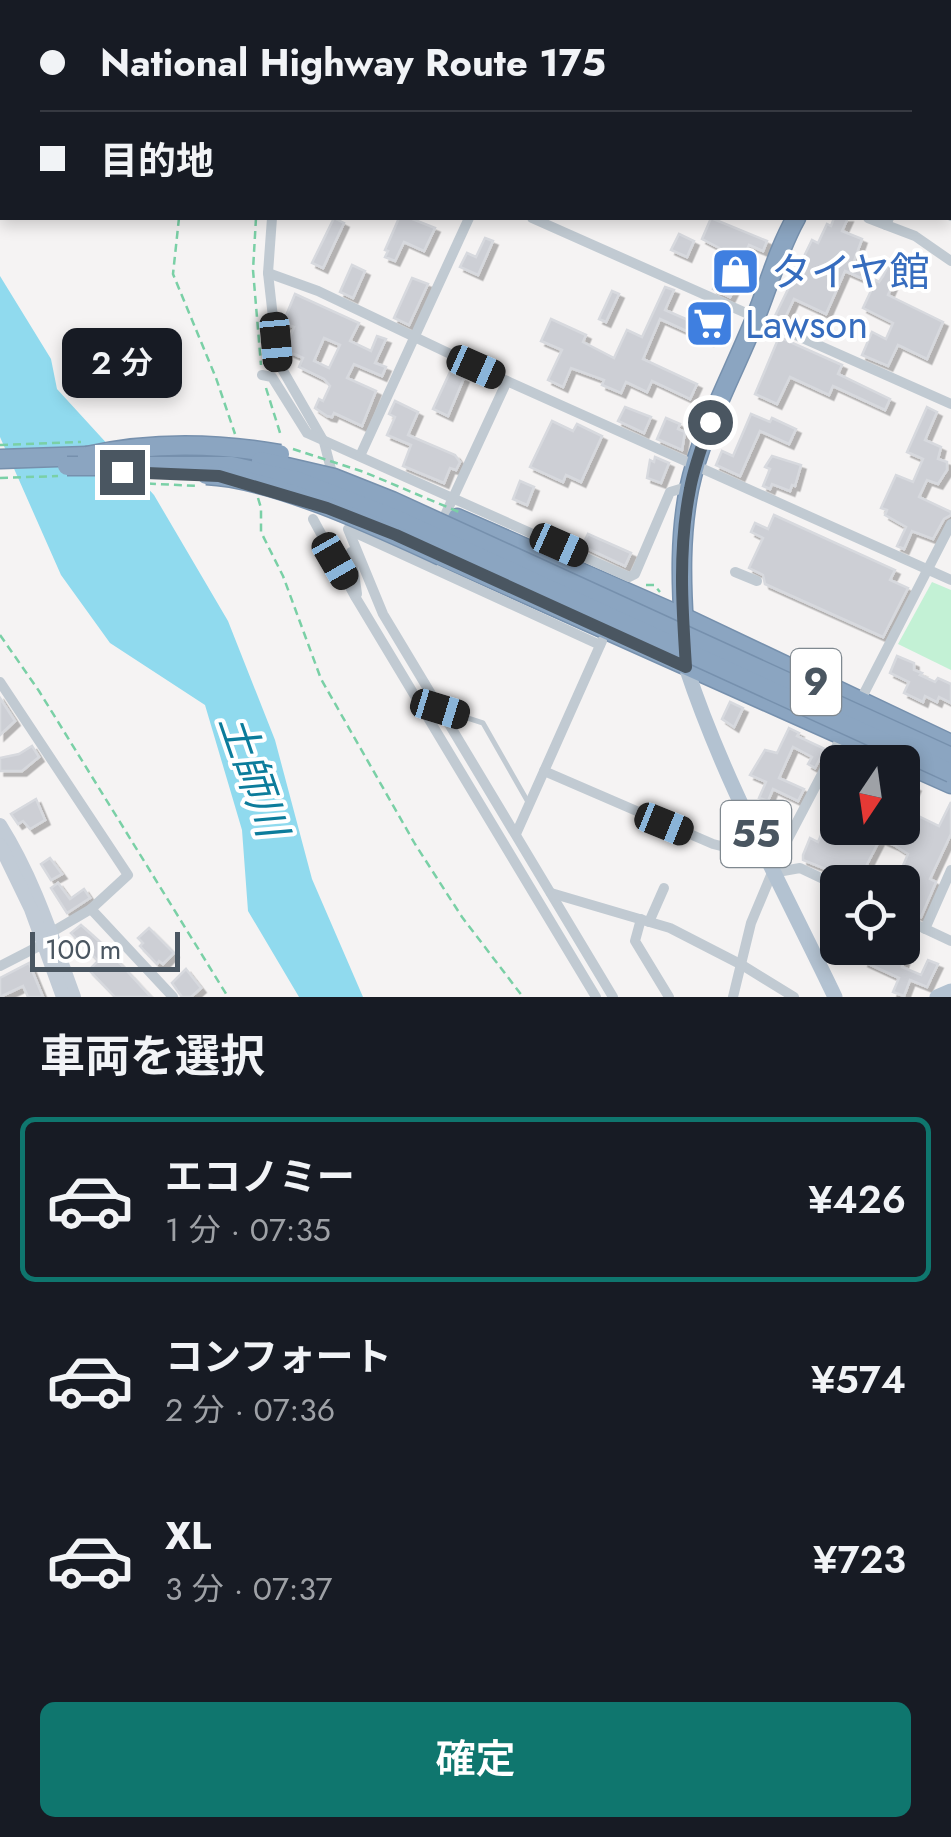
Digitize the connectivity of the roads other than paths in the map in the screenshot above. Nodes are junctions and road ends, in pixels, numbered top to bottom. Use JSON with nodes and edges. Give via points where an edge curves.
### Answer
{"nodes":[{"id":1,"x":272,"y":220,"type":"edge"},
{"id":2,"x":468,"y":220,"type":"edge"},
{"id":3,"x":536,"y":220,"type":"edge"},
{"id":4,"x":795,"y":220,"type":"edge"},
{"id":5,"x":888,"y":221,"type":"edge"},
{"id":6,"x":951,"y":261,"type":"edge"},
{"id":7,"x":268,"y":273,"type":"junction"},
{"id":8,"x":756,"y":318,"type":"junction"},
{"id":9,"x":414,"y":338,"type":"junction"},
{"id":10,"x":262,"y":376,"type":"road end"},
{"id":11,"x":506,"y":381,"type":"junction"},
{"id":12,"x":951,"y":404,"type":"edge"},
{"id":13,"x":324,"y":442,"type":"junction"},
{"id":14,"x":86,"y":456,"type":"junction"},
{"id":15,"x":360,"y":456,"type":"junction"},
{"id":16,"x":0,"y":463,"type":"edge"},
{"id":17,"x":696,"y":466,"type":"junction"},
{"id":18,"x":64,"y":471,"type":"junction"},
{"id":19,"x":690,"y":486,"type":"junction"},
{"id":20,"x":453,"y":497,"type":"junction"},
{"id":21,"x":313,"y":519,"type":"dead end"},
{"id":22,"x":951,"y":524,"type":"edge"},
{"id":23,"x":348,"y":529,"type":"junction"},
{"id":24,"x":423,"y":564,"type":"junction"},
{"id":25,"x":927,"y":569,"type":"junction"},
{"id":26,"x":735,"y":572,"type":"dead end"},
{"id":27,"x":951,"y":580,"type":"edge"},
{"id":28,"x":757,"y":581,"type":"dead end"},
{"id":29,"x":356,"y":598,"type":"junction"},
{"id":30,"x":683,"y":616,"type":"junction"},
{"id":31,"x":604,"y":638,"type":"junction"},
{"id":32,"x":686,"y":667,"type":"junction"},
{"id":33,"x":0,"y":682,"type":"edge"},
{"id":34,"x":859,"y":703,"type":"junction"},
{"id":35,"x":440,"y":709,"type":"junction"},
{"id":36,"x":842,"y":737,"type":"junction"},
{"id":37,"x":951,"y":744,"type":"edge"},
{"id":38,"x":951,"y":757,"type":"edge"},
{"id":39,"x":544,"y":771,"type":"junction"},
{"id":40,"x":951,"y":773,"type":"edge"},
{"id":41,"x":951,"y":784,"type":"edge"},
{"id":42,"x":529,"y":804,"type":"junction"},
{"id":43,"x":0,"y":825,"type":"edge"},
{"id":44,"x":516,"y":834,"type":"junction"},
{"id":45,"x":760,"y":842,"type":"junction"},
{"id":46,"x":0,"y":845,"type":"edge"},
{"id":47,"x":951,"y":870,"type":"edge"},
{"id":48,"x":772,"y":873,"type":"junction"},
{"id":49,"x":820,"y":877,"type":"edge"},
{"id":50,"x":664,"y":888,"type":"dead end"},
{"id":51,"x":550,"y":892,"type":"junction"},
{"id":52,"x":91,"y":909,"type":"junction"},
{"id":53,"x":645,"y":921,"type":"junction"},
{"id":54,"x":920,"y":926,"type":"edge"},
{"id":55,"x":925,"y":928,"type":"junction"},
{"id":56,"x":48,"y":937,"type":"junction"},
{"id":57,"x":951,"y":940,"type":"edge"},
{"id":58,"x":742,"y":965,"type":"junction"},
{"id":59,"x":0,"y":966,"type":"edge"},
{"id":60,"x":951,"y":991,"type":"edge"},
{"id":61,"x":63,"y":997,"type":"edge"},
{"id":62,"x":74,"y":997,"type":"edge"},
{"id":63,"x":173,"y":997,"type":"edge"},
{"id":64,"x":596,"y":997,"type":"edge"},
{"id":65,"x":614,"y":997,"type":"edge"},
{"id":66,"x":670,"y":997,"type":"edge"},
{"id":67,"x":733,"y":997,"type":"edge"},
{"id":68,"x":794,"y":997,"type":"edge"},
{"id":69,"x":834,"y":997,"type":"edge"},
{"id":70,"x":937,"y":997,"type":"edge"}],
"edges":[{"from":1,"to":7,"type":"street"},
{"from":2,"to":9,"type":"street"},
{"from":3,"to":8,"type":"street"},
{"from":4,"to":8,"type":"highway"},
{"from":5,"to":6,"type":"street"},
{"from":7,"to":9,"type":"street"},
{"from":7,"to":13,"type":"street","via":[[278,362]]},
{"from":8,"to":12,"type":"street"},
{"from":8,"to":17,"type":"highway"},
{"from":9,"to":11,"type":"street"},
{"from":9,"to":15,"type":"street"},
{"from":10,"to":13,"type":"street","via":[[272,377],[307,433]]},
{"from":11,"to":17,"type":"street"},
{"from":11,"to":20,"type":"street"},
{"from":13,"to":15,"type":"street"},
{"from":13,"to":23,"type":"street"},
{"from":14,"to":16,"type":"highway","number":"9"},
{"from":14,"to":30,"type":"highway","number":"9","bridge":true,"via":[[243,448],[345,472]]},
{"from":14,"to":38,"type":"highway","number":"9","bridge":true,"via":[[234,456],[334,478]]},
{"from":15,"to":20,"type":"street"},
{"from":16,"to":18,"type":"highway","number":"9"},
{"from":17,"to":19,"type":"highway"},
{"from":17,"to":25,"type":"street"},
{"from":18,"to":31,"type":"highway","number":"9","bridge":true,"via":[[245,482],[441,556]]},
{"from":18,"to":40,"type":"highway","number":"9","bridge":true,"via":[[232,466],[327,491]]},
{"from":19,"to":20,"type":"street","via":[[666,499],[629,577]]},
{"from":19,"to":30,"type":"highway"},
{"from":20,"to":24,"type":"street"},
{"from":21,"to":29,"type":"street"},
{"from":22,"to":25,"type":"street"},
{"from":23,"to":24,"type":"street"},
{"from":23,"to":29,"type":"street"},
{"from":23,"to":35,"type":"street","via":[[383,614]]},
{"from":24,"to":31,"type":"street"},
{"from":25,"to":27,"type":"street"},
{"from":25,"to":34,"type":"street"},
{"from":26,"to":28,"type":"street"},
{"from":29,"to":64,"type":"street"},
{"from":30,"to":32,"type":"highway"},
{"from":30,"to":34,"type":"highway","number":"9"},
{"from":31,"to":32,"type":"highway","number":"9"},
{"from":31,"to":39,"type":"street"},
{"from":32,"to":36,"type":"highway","number":"9"},
{"from":32,"to":45,"type":"main road","number":"55"},
{"from":33,"to":52,"type":"street","via":[[128,875]]},
{"from":34,"to":36,"type":"street"},
{"from":34,"to":37,"type":"highway","number":"9"},
{"from":35,"to":42,"type":"lane","via":[[484,723]]},
{"from":35,"to":44,"type":"street"},
{"from":36,"to":41,"type":"highway","number":"9"},
{"from":36,"to":48,"type":"street"},
{"from":39,"to":42,"type":"street"},
{"from":39,"to":45,"type":"street","via":[[713,844],[741,851]]},
{"from":42,"to":44,"type":"street"},
{"from":43,"to":56,"type":"street","via":[[21,858]]},
{"from":44,"to":51,"type":"street"},
{"from":45,"to":48,"type":"main road","number":"55"},
{"from":46,"to":56,"type":"street"},
{"from":47,"to":55,"type":"street"},
{"from":48,"to":49,"type":"street","via":[[800,868]]},
{"from":48,"to":58,"type":"street"},
{"from":48,"to":69,"type":"main road","number":"55"},
{"from":50,"to":53,"type":"street"},
{"from":51,"to":53,"type":"street"},
{"from":51,"to":65,"type":"street"},
{"from":52,"to":56,"type":"street"},
{"from":52,"to":63,"type":"street"},
{"from":53,"to":58,"type":"street"},
{"from":53,"to":66,"type":"street","via":[[635,941]]},
{"from":54,"to":55,"type":"street"},
{"from":55,"to":57,"type":"street"},
{"from":56,"to":59,"type":"street"},
{"from":56,"to":61,"type":"street"},
{"from":56,"to":62,"type":"street"},
{"from":58,"to":67,"type":"street"},
{"from":58,"to":68,"type":"street"},
{"from":60,"to":70,"type":"main road"}]}
